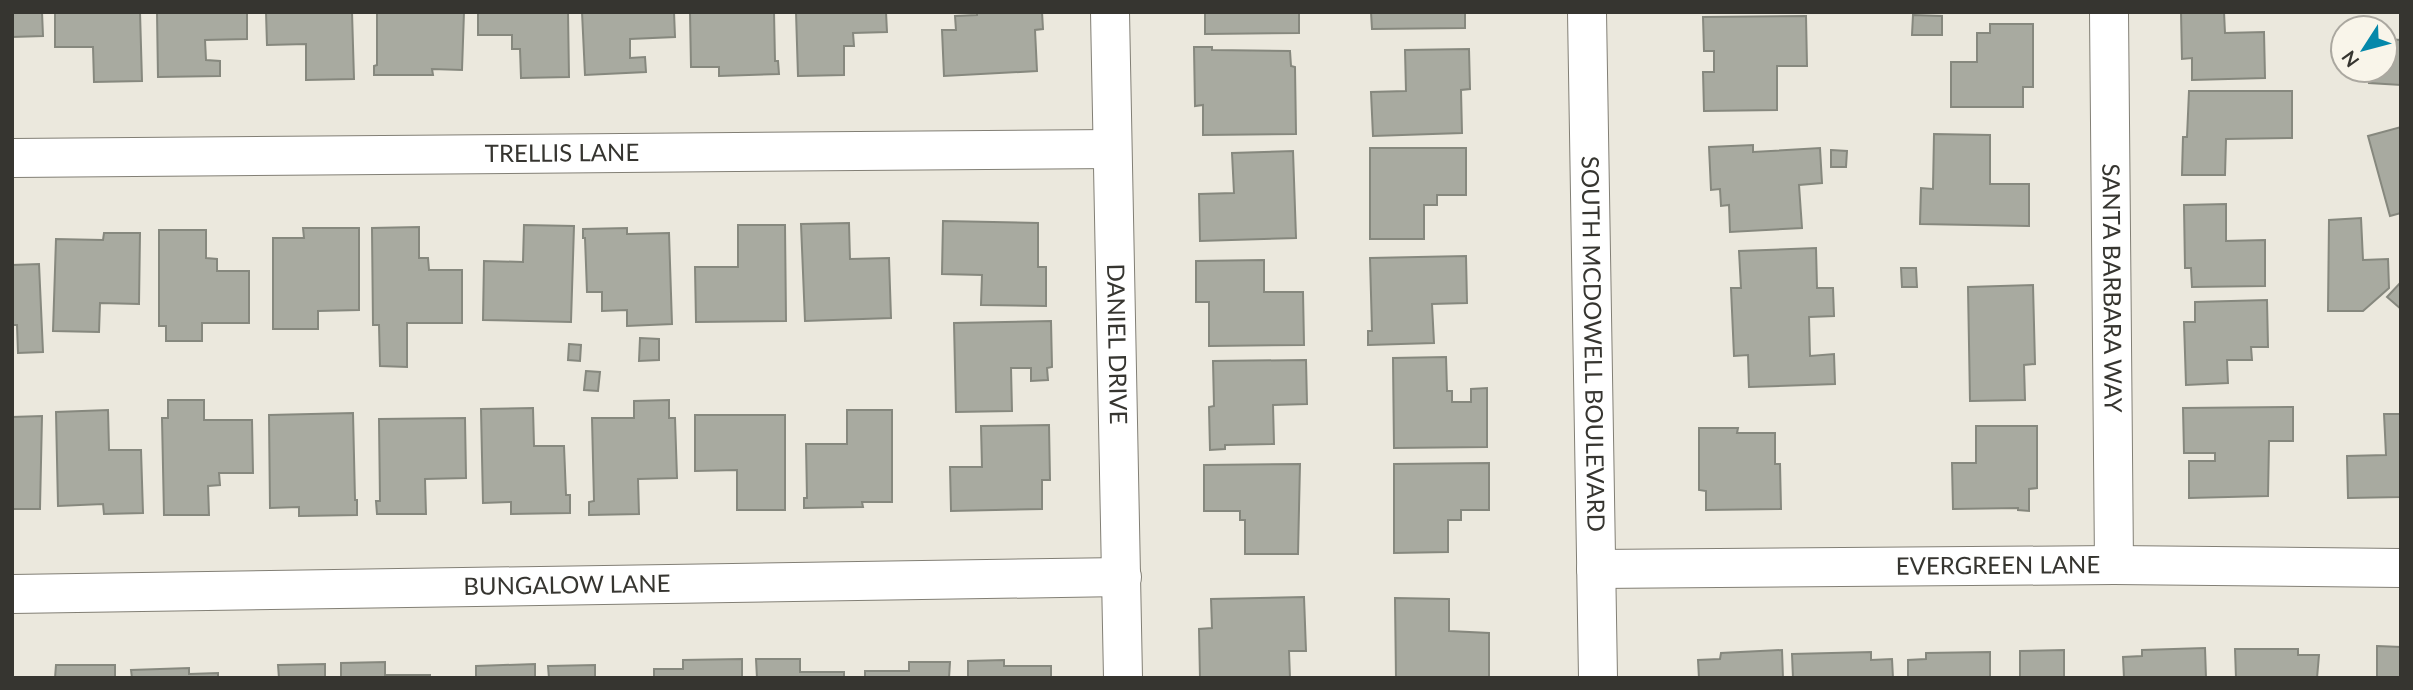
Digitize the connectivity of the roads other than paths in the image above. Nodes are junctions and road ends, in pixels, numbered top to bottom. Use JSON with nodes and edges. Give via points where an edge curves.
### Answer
{"nodes":[{"id":1,"x":1110,"y":12,"type":"edge"},
{"id":2,"x":1587,"y":12,"type":"edge"},
{"id":3,"x":2109,"y":12,"type":"edge"},
{"id":4,"x":1112,"y":149,"type":"junction"},
{"id":5,"x":12,"y":158,"type":"edge"},
{"id":6,"x":2114,"y":565,"type":"junction"},
{"id":7,"x":2401,"y":568,"type":"edge"},
{"id":8,"x":1595,"y":569,"type":"junction"},
{"id":9,"x":1122,"y":577,"type":"junction"},
{"id":10,"x":12,"y":594,"type":"edge"},
{"id":11,"x":1123,"y":678,"type":"edge"},
{"id":12,"x":1598,"y":678,"type":"edge"}],
"edges":[{"from":1,"to":4,"type":"street","name":"DANIEL DRIVE"},
{"from":2,"to":8,"type":"street","name":"SOUTH MCDOWELL BOULEVARD"},
{"from":3,"to":6,"type":"street","name":"SANTA BARBARA WAY"},
{"from":4,"to":5,"type":"street","name":"TRELLIS LANE"},
{"from":4,"to":9,"type":"street","name":"DANIEL DRIVE"},
{"from":6,"to":7,"type":"street","name":"EVERGREEN LANE"},
{"from":6,"to":8,"type":"street","name":"EVERGREEN LANE"},
{"from":8,"to":12,"type":"street","name":"SOUTH MCDOWELL BOULEVARD"},
{"from":9,"to":10,"type":"street","name":"BUNGALOW LANE"},
{"from":9,"to":11,"type":"street","name":"DANIEL DRIVE"}]}
